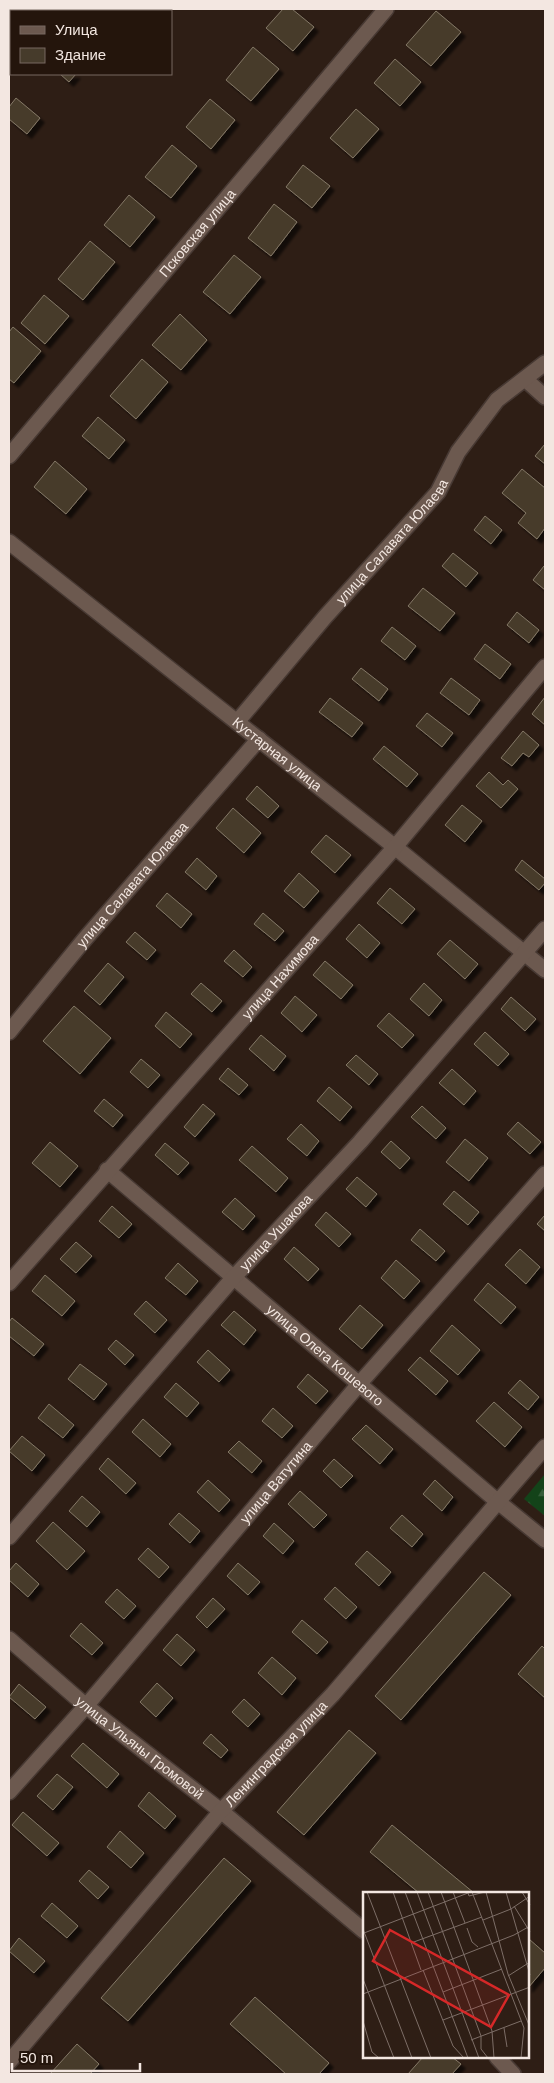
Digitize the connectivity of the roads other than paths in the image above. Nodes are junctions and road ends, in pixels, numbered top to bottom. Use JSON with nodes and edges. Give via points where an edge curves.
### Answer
{"nodes":[{"id":1,"x":386,"y":9,"type":"edge"},
{"id":2,"x":545,"y":363,"type":"edge"},
{"id":3,"x":525,"y":378,"type":"junction"},
{"id":4,"x":545,"y":397,"type":"edge"},
{"id":5,"x":9,"y":456,"type":"edge"},
{"id":6,"x":9,"y":542,"type":"edge"},
{"id":7,"x":545,"y":667,"type":"edge"},
{"id":8,"x":236,"y":722,"type":"junction"},
{"id":9,"x":258,"y":739,"type":"junction"},
{"id":10,"x":395,"y":847,"type":"junction"},
{"id":11,"x":545,"y":930,"type":"edge"},
{"id":12,"x":526,"y":953,"type":"junction"},
{"id":13,"x":545,"y":970,"type":"edge"},
{"id":14,"x":9,"y":1032,"type":"edge"},
{"id":15,"x":108,"y":1170,"type":"junction"},
{"id":16,"x":545,"y":1174,"type":"edge"},
{"id":17,"x":234,"y":1276,"type":"junction"},
{"id":18,"x":9,"y":1283,"type":"edge"},
{"id":19,"x":360,"y":1383,"type":"junction"},
{"id":20,"x":545,"y":1447,"type":"edge"},
{"id":21,"x":498,"y":1501,"type":"junction"},
{"id":22,"x":9,"y":1537,"type":"edge"},
{"id":23,"x":545,"y":1540,"type":"edge"},
{"id":24,"x":9,"y":1640,"type":"edge"},
{"id":25,"x":86,"y":1706,"type":"junction"},
{"id":26,"x":9,"y":1792,"type":"edge"},
{"id":27,"x":221,"y":1811,"type":"junction"},
{"id":28,"x":363,"y":1930,"type":"edge"},
{"id":29,"x":498,"y":2058,"type":"edge"},
{"id":30,"x":9,"y":2062,"type":"edge"},
{"id":31,"x":513,"y":2074,"type":"edge"}],
"edges":[{"from":1,"to":5,"type":"street","name":"Псковская улица"},
{"from":2,"to":3,"type":"street","name":"улица Салавата Юлаева"},
{"from":3,"to":4,"type":"street"},
{"from":3,"to":8,"type":"street","name":"улица Салавата Юлаева","via":[[497,400],[458,452],[438,492]]},
{"from":6,"to":8,"type":"street","name":"Кустарная улица"},
{"from":7,"to":10,"type":"street","name":"улица Нахимова"},
{"from":8,"to":9,"type":"street","name":"Кустарная улица"},
{"from":9,"to":10,"type":"street","name":"Кустарная улица"},
{"from":9,"to":14,"type":"street","name":"улица Салавата Юлаева"},
{"from":10,"to":12,"type":"street","name":"Кустарная улица"},
{"from":10,"to":15,"type":"street","name":"улица Нахимова"},
{"from":11,"to":12,"type":"street","name":"улица Ушакова"},
{"from":12,"to":13,"type":"street","name":"Кустарная улица"},
{"from":12,"to":17,"type":"street","name":"улица Ушакова","via":[[360,1142]]},
{"from":15,"to":17,"type":"street","name":"улица Олега Кошевого"},
{"from":15,"to":18,"type":"street","name":"улица Нахимова"},
{"from":16,"to":19,"type":"street","name":"улица Ватутина"},
{"from":17,"to":19,"type":"street","name":"улица Олега Кошевого"},
{"from":17,"to":22,"type":"street","name":"улица Ушакова"},
{"from":19,"to":21,"type":"street","name":"улица Олега Кошевого"},
{"from":19,"to":25,"type":"street","name":"улица Ватутина"},
{"from":20,"to":21,"type":"street","name":"Ленинградская улица"},
{"from":21,"to":23,"type":"street","name":"улица Олега Кошевого"},
{"from":21,"to":27,"type":"street","name":"Ленинградская улица","via":[[333,1694]]},
{"from":24,"to":25,"type":"street","name":"улица Ульяны Громовой"},
{"from":25,"to":26,"type":"street","name":"улица Ватутина"},
{"from":25,"to":27,"type":"street","name":"улица Ульяны Громовой"},
{"from":27,"to":28,"type":"street","name":"улица Ульяны Громовой"},
{"from":27,"to":30,"type":"street","name":"Ленинградская улица"},
{"from":29,"to":31,"type":"street"}]}
